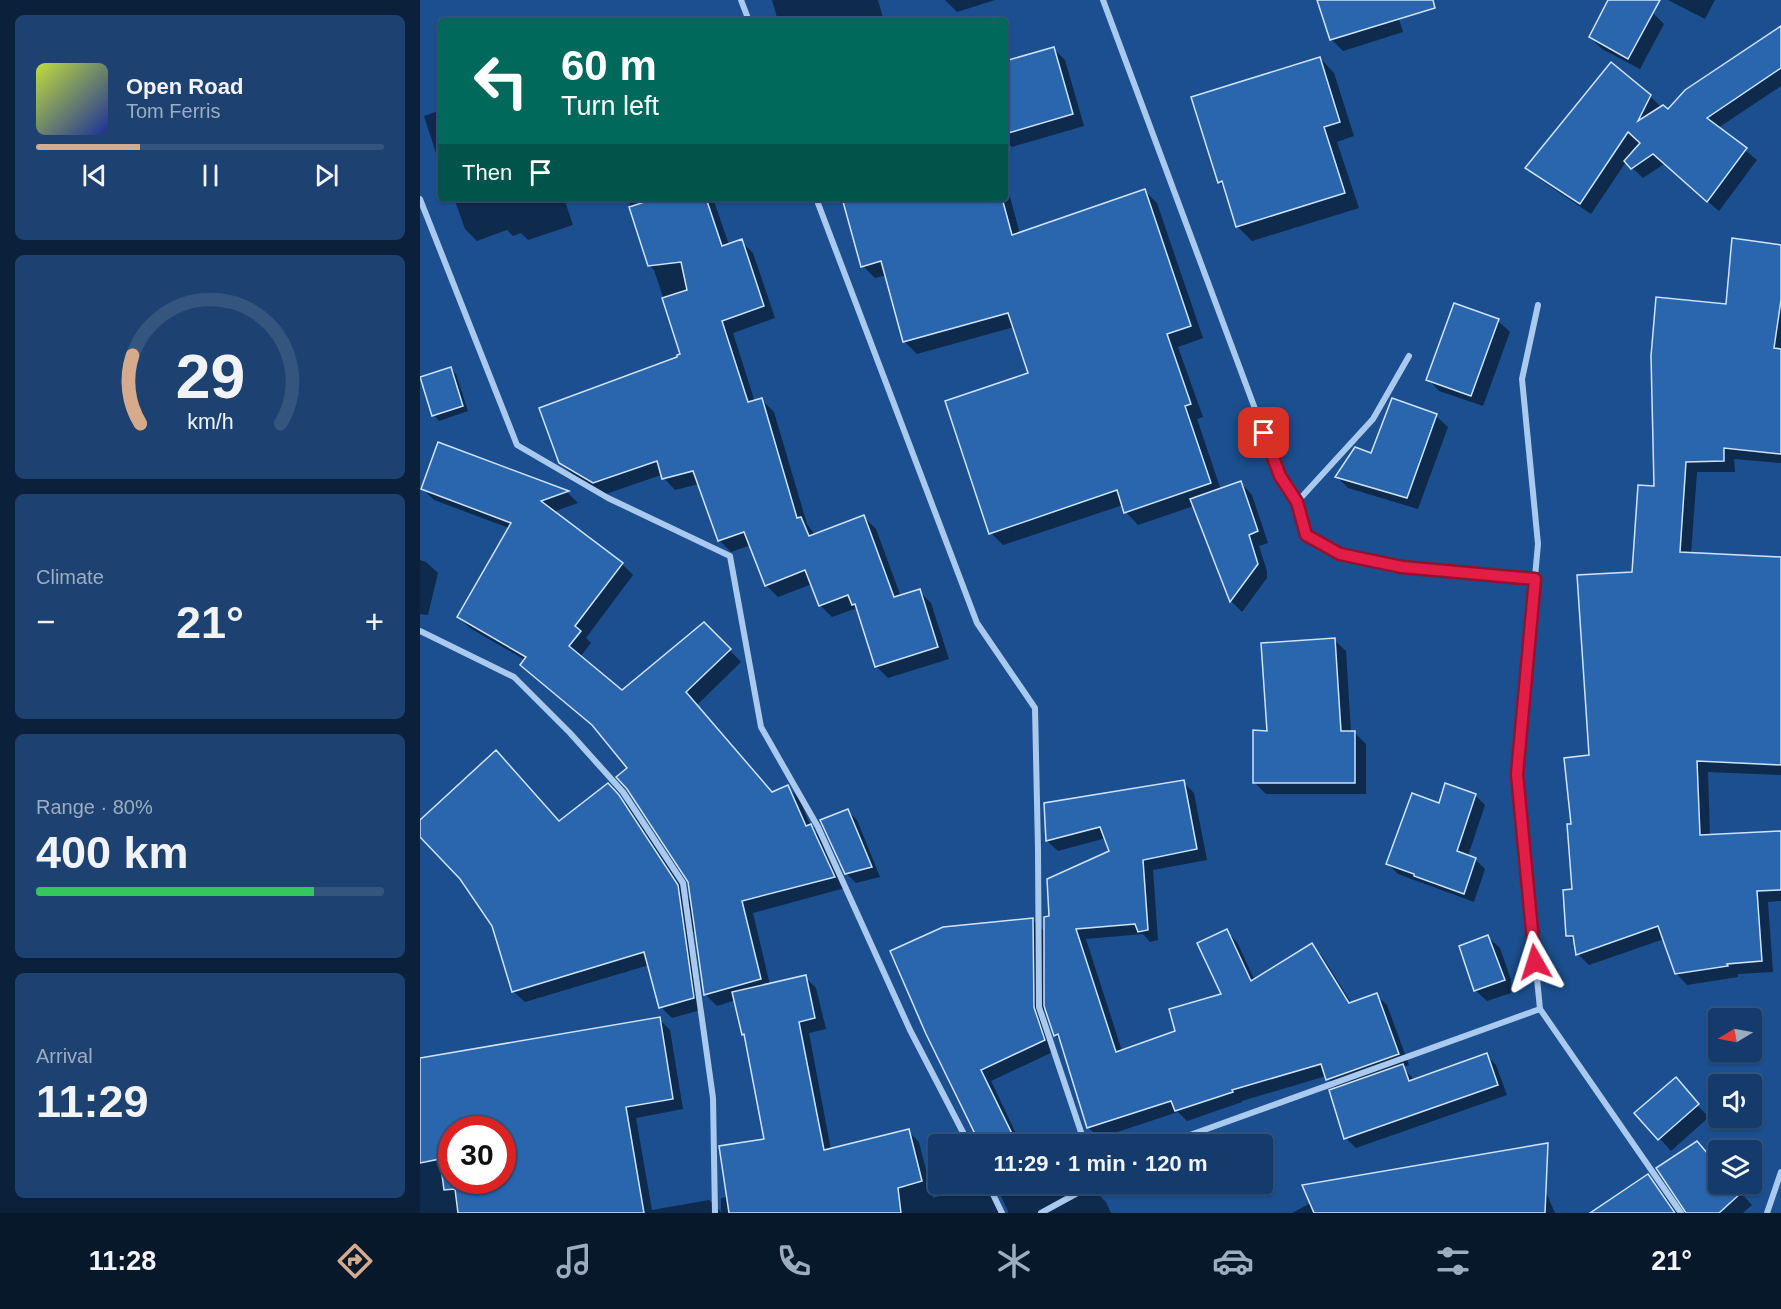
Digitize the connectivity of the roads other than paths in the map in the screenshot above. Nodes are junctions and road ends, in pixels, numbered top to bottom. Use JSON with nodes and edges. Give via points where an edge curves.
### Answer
{"nodes":[{"id":1,"x":741,"y":0,"type":"edge"},
{"id":2,"x":1103,"y":0,"type":"edge"},
{"id":3,"x":748,"y":18,"type":"edge"},
{"id":4,"x":420,"y":199,"type":"edge"},
{"id":5,"x":817,"y":201,"type":"edge"},
{"id":6,"x":1538,"y":306,"type":"dead end"},
{"id":7,"x":1409,"y":356,"type":"dead end"},
{"id":8,"x":1297,"y":502,"type":"junction"},
{"id":9,"x":1535,"y":579,"type":"junction"},
{"id":10,"x":420,"y":631,"type":"edge"},
{"id":11,"x":1540,"y":1009,"type":"junction"},
{"id":12,"x":964,"y":1134,"type":"edge"},
{"id":13,"x":1082,"y":1134,"type":"edge"},
{"id":14,"x":1193,"y":1134,"type":"edge"},
{"id":15,"x":1781,"y":1172,"type":"edge"},
{"id":16,"x":993,"y":1194,"type":"edge"},
{"id":17,"x":1076,"y":1194,"type":"edge"},
{"id":18,"x":715,"y":1213,"type":"edge"},
{"id":19,"x":1002,"y":1213,"type":"edge"},
{"id":20,"x":1041,"y":1213,"type":"edge"},
{"id":21,"x":1681,"y":1213,"type":"edge"},
{"id":22,"x":1767,"y":1213,"type":"edge"}],
"edges":[{"from":1,"to":3,"type":"street"},
{"from":2,"to":8,"type":"street","via":[[1280,476]]},
{"from":4,"to":12,"type":"street","via":[[517,445],[608,498],[730,556],[761,727],[818,827],[910,1030]]},
{"from":5,"to":13,"type":"street","via":[[977,622],[1035,708],[1039,1007]]},
{"from":6,"to":9,"type":"street","via":[[1522,379],[1538,544]]},
{"from":7,"to":8,"type":"street","via":[[1373,419]]},
{"from":8,"to":9,"type":"street","via":[[1306,535],[1340,554],[1402,567]]},
{"from":9,"to":11,"type":"street","via":[[1517,774]]},
{"from":10,"to":18,"type":"street","via":[[514,677],[623,792],[682,883],[713,1098]]},
{"from":11,"to":14,"type":"street"},
{"from":11,"to":21,"type":"street"},
{"from":15,"to":22,"type":"street"},
{"from":16,"to":19,"type":"street"},
{"from":17,"to":20,"type":"street"}]}
